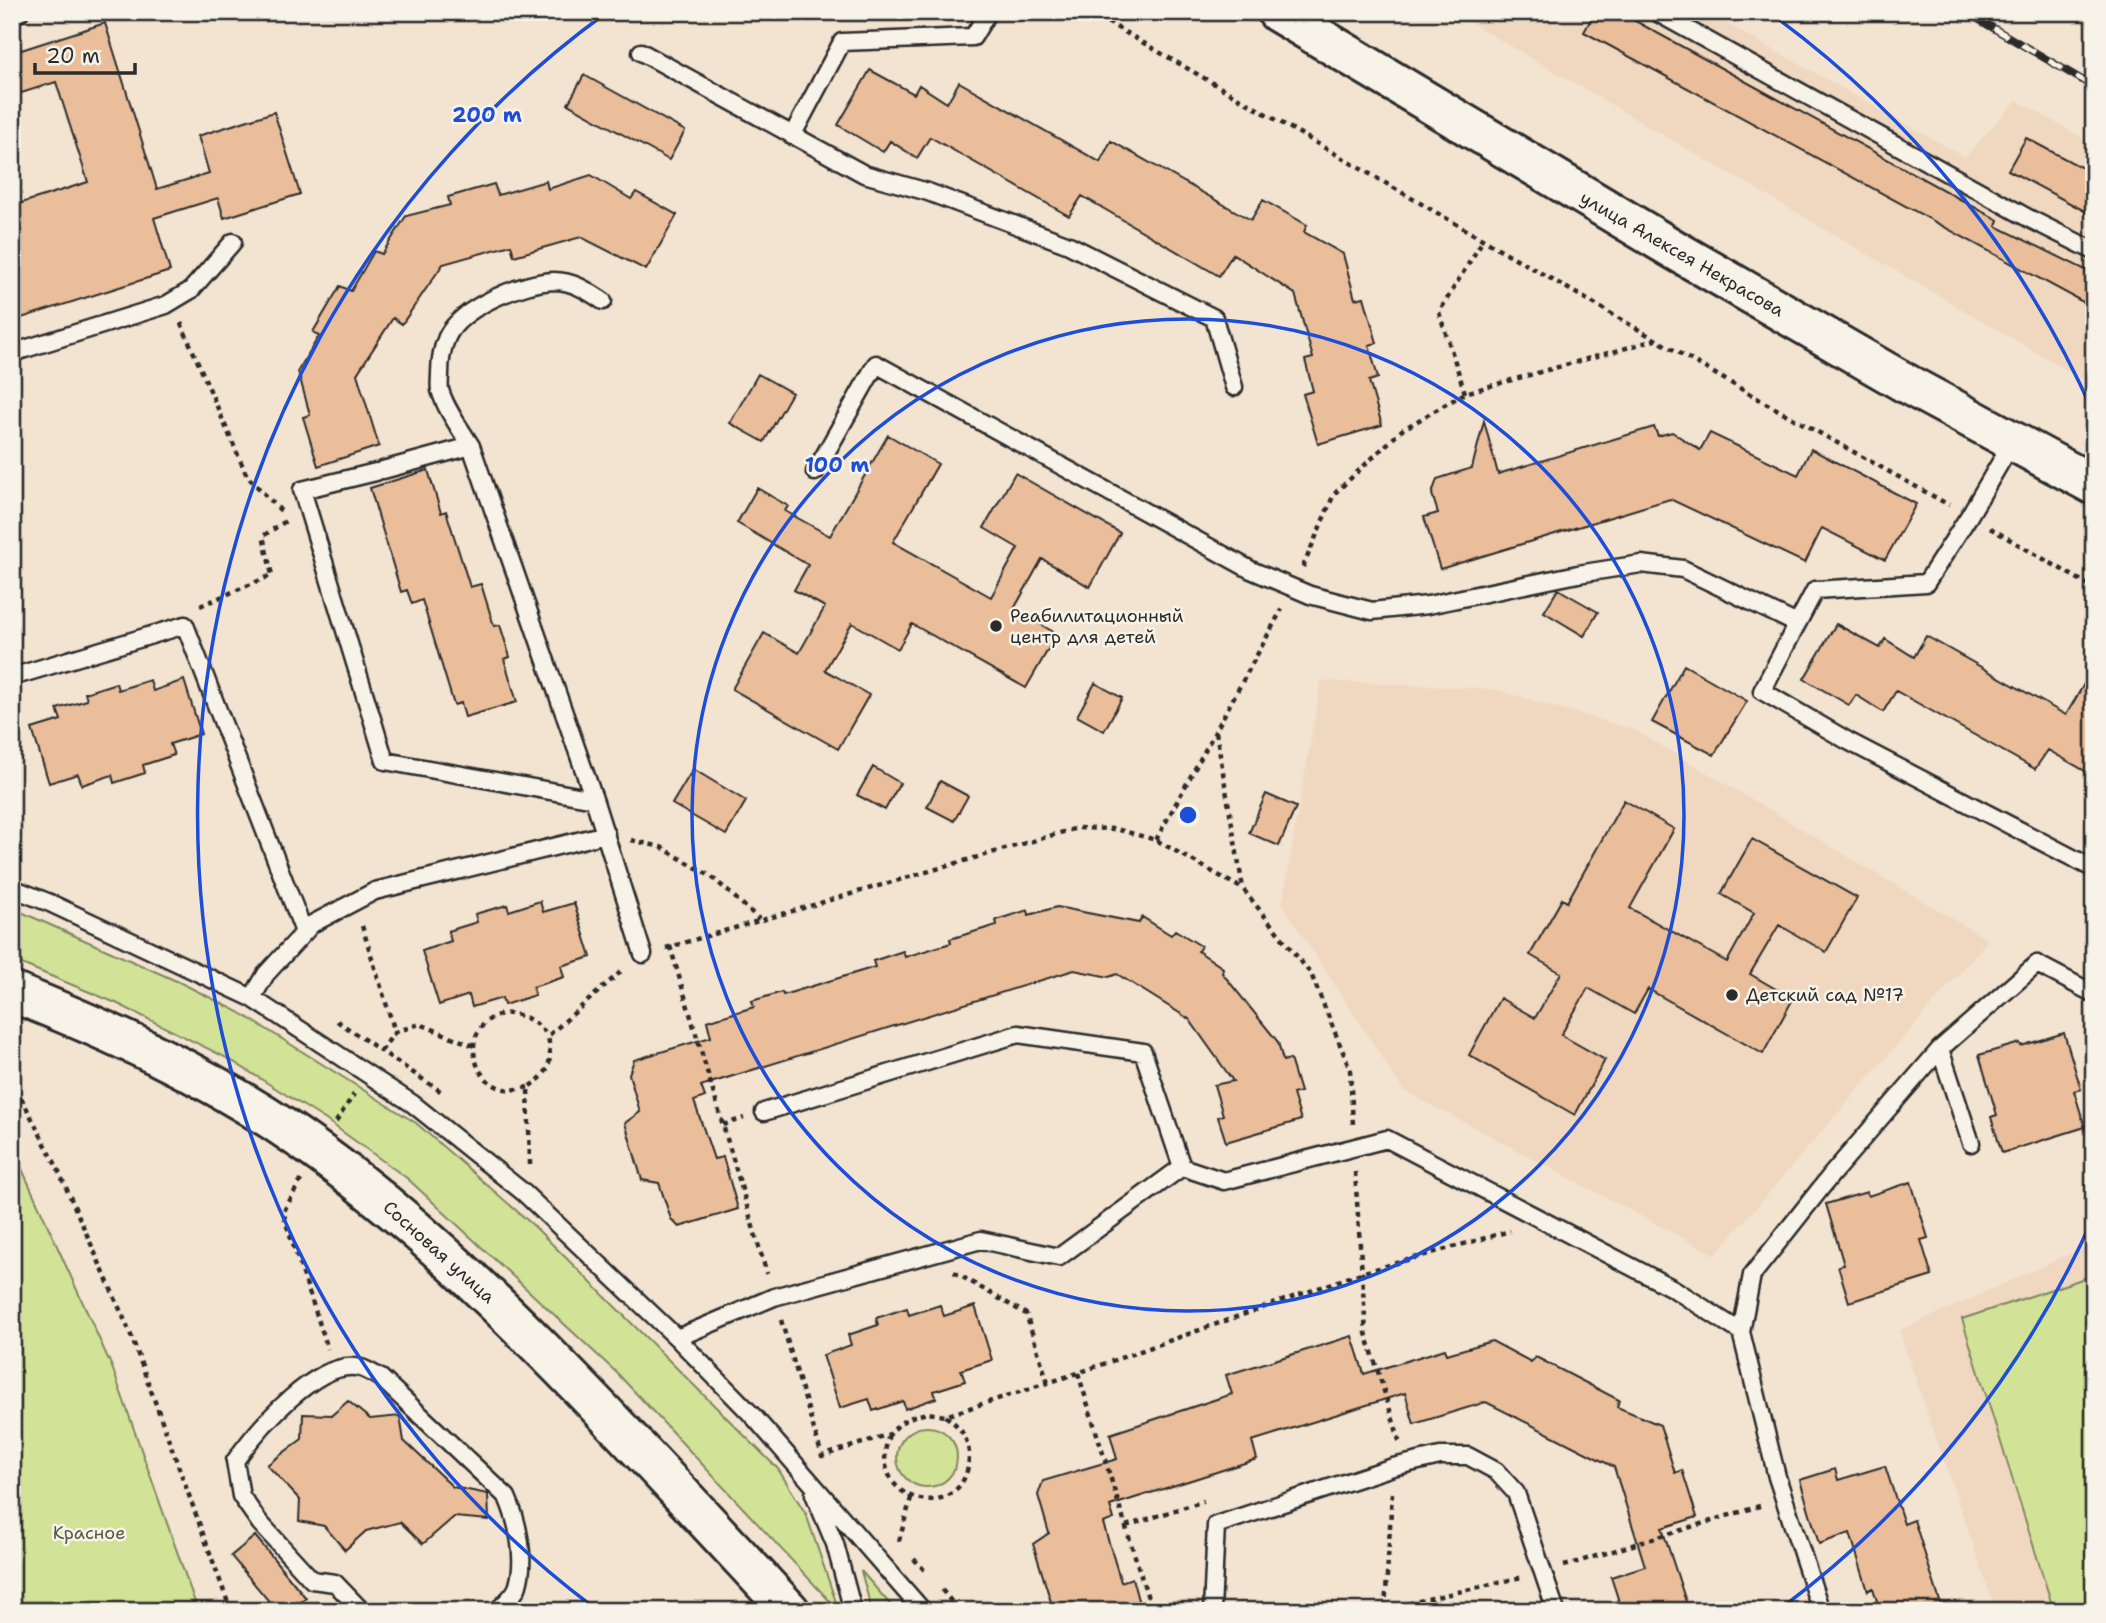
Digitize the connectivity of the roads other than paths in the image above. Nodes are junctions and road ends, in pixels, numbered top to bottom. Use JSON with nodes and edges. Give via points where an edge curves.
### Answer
{"nodes":[{"id":1,"x":20,"y":12,"type":"edge"},
{"id":2,"x":988,"y":12,"type":"edge"},
{"id":3,"x":1277,"y":12,"type":"edge"},
{"id":4,"x":1656,"y":12,"type":"edge"},
{"id":5,"x":12,"y":15,"type":"edge"},
{"id":6,"x":641,"y":52,"type":"dead end"},
{"id":7,"x":792,"y":136,"type":"junction"},
{"id":8,"x":233,"y":242,"type":"dead end"},
{"id":9,"x":2094,"y":251,"type":"edge"},
{"id":10,"x":603,"y":301,"type":"dead end"},
{"id":11,"x":12,"y":353,"type":"edge"},
{"id":12,"x":1234,"y":387,"type":"dead end"},
{"id":13,"x":2014,"y":441,"type":"junction"},
{"id":14,"x":471,"y":446,"type":"junction"},
{"id":15,"x":815,"y":472,"type":"dead end"},
{"id":16,"x":2094,"y":485,"type":"edge"},
{"id":17,"x":1797,"y":624,"type":"junction"},
{"id":18,"x":12,"y":677,"type":"edge"},
{"id":19,"x":594,"y":799,"type":"junction"},
{"id":20,"x":606,"y":834,"type":"junction"},
{"id":21,"x":2094,"y":869,"type":"edge"},
{"id":22,"x":12,"y":888,"type":"edge"},
{"id":23,"x":304,"y":932,"type":"junction"},
{"id":24,"x":643,"y":954,"type":"road end"},
{"id":25,"x":12,"y":992,"type":"edge"},
{"id":26,"x":2094,"y":994,"type":"edge"},
{"id":27,"x":252,"y":998,"type":"junction"},
{"id":28,"x":1940,"y":1049,"type":"junction"},
{"id":29,"x":764,"y":1112,"type":"dead end"},
{"id":30,"x":1971,"y":1143,"type":"dead end"},
{"id":31,"x":1182,"y":1167,"type":"junction"},
{"id":32,"x":1741,"y":1332,"type":"junction"},
{"id":33,"x":677,"y":1338,"type":"junction"},
{"id":34,"x":808,"y":1478,"type":"junction"},
{"id":35,"x":362,"y":1611,"type":"edge"},
{"id":36,"x":497,"y":1611,"type":"edge"},
{"id":37,"x":790,"y":1611,"type":"edge"},
{"id":38,"x":853,"y":1611,"type":"edge"},
{"id":39,"x":923,"y":1611,"type":"edge"},
{"id":40,"x":1212,"y":1611,"type":"edge"},
{"id":41,"x":1556,"y":1611,"type":"edge"},
{"id":42,"x":1821,"y":1611,"type":"edge"}],
"edges":[{"from":1,"to":5,"type":"lane"},
{"from":2,"to":7,"type":"lane","via":[[973,37],[842,42]]},
{"from":3,"to":13,"type":"street","name":"улица Алексея Некрасова","via":[[1686,257]]},
{"from":4,"to":9,"type":"lane"},
{"from":6,"to":7,"type":"lane"},
{"from":7,"to":12,"type":"lane","via":[[864,174],[928,192],[1069,245],[1214,317]]},
{"from":8,"to":11,"type":"lane","via":[[191,290],[172,301]]},
{"from":10,"to":14,"type":"lane","via":[[582,287],[555,281],[524,287],[488,301],[447,335],[439,388]]},
{"from":13,"to":16,"type":"street","name":"улица Алексея Некрасова"},
{"from":13,"to":17,"type":"lane","via":[[1926,583],[1815,590]]},
{"from":14,"to":19,"type":"lane"},
{"from":14,"to":19,"type":"lane","via":[[302,491],[386,761]]},
{"from":15,"to":17,"type":"lane","via":[[876,364],[1251,570],[1310,595],[1371,611],[1427,605],[1641,564],[1683,569]]},
{"from":17,"to":21,"type":"lane","via":[[1762,691]]},
{"from":18,"to":23,"type":"lane","via":[[185,625]]},
{"from":19,"to":20,"type":"lane"},
{"from":20,"to":23,"type":"lane","via":[[375,891]]},
{"from":20,"to":24,"type":"lane"},
{"from":22,"to":27,"type":"lane"},
{"from":23,"to":27,"type":"lane","via":[[266,974]]},
{"from":25,"to":37,"type":"street","name":"Сосновая улица","via":[[206,1083],[290,1132],[393,1209],[481,1288],[606,1413]]},
{"from":26,"to":28,"type":"lane","via":[[2037,964]]},
{"from":27,"to":33,"type":"lane","via":[[413,1104],[523,1192]]},
{"from":28,"to":30,"type":"lane"},
{"from":28,"to":32,"type":"lane","via":[[1752,1275]]},
{"from":29,"to":31,"type":"lane","via":[[1018,1034],[1143,1052]]},
{"from":31,"to":32,"type":"lane","via":[[1224,1181],[1387,1139],[1674,1289]]},
{"from":31,"to":33,"type":"lane","via":[[1059,1257],[981,1240],[774,1297]]},
{"from":32,"to":42,"type":"lane","via":[[1777,1477]]},
{"from":33,"to":34,"type":"lane"},
{"from":34,"to":38,"type":"lane","via":[[835,1544]]},
{"from":34,"to":39,"type":"lane"},
{"from":35,"to":36,"type":"lane","via":[[335,1583],[312,1580],[260,1523],[241,1496],[235,1461],[255,1433],[308,1384],[335,1370],[359,1367],[381,1378],[507,1497],[517,1519],[518,1587]]},
{"from":40,"to":41,"type":"lane","via":[[1216,1525],[1393,1467],[1440,1456],[1468,1456],[1496,1471],[1516,1493]]}]}
